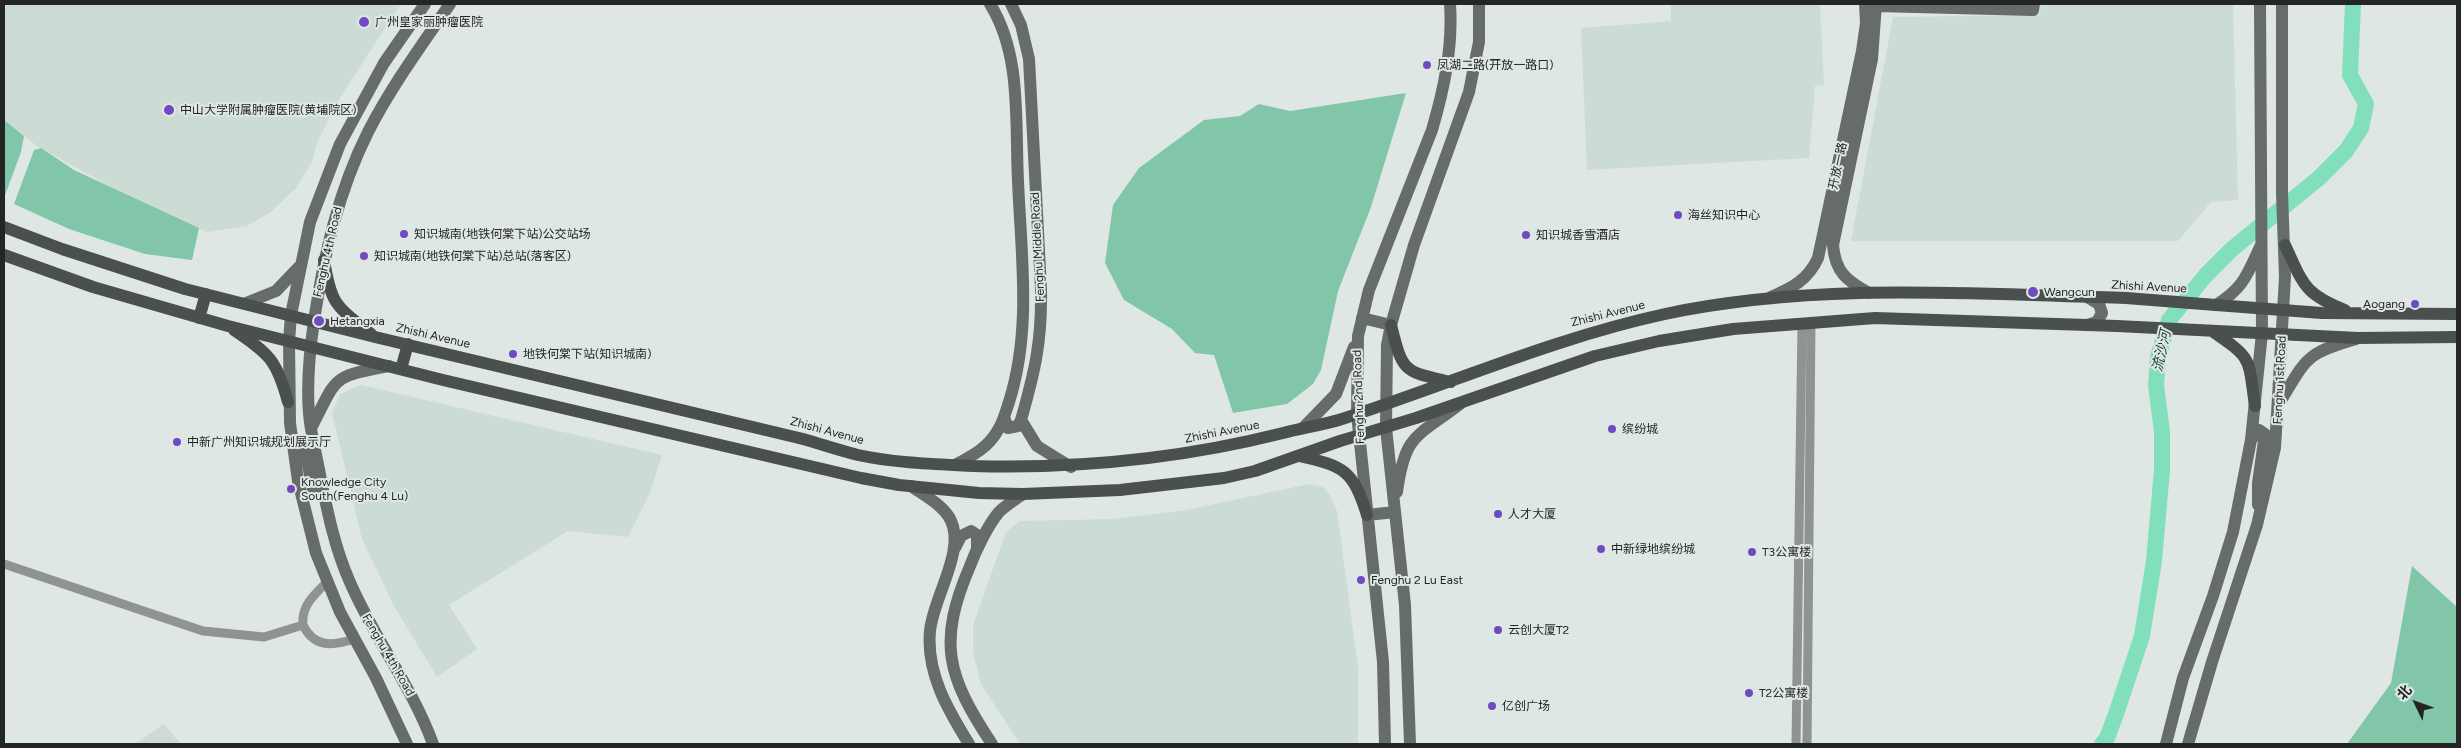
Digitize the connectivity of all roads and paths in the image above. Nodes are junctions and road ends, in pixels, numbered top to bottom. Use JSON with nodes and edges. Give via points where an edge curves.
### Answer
{"nodes":[{"id":1,"x":425,"y":4,"type":"edge"},
{"id":2,"x":450,"y":4,"type":"edge"},
{"id":3,"x":990,"y":4,"type":"edge"},
{"id":4,"x":1011,"y":4,"type":"edge"},
{"id":5,"x":1450,"y":4,"type":"edge"},
{"id":6,"x":1479,"y":4,"type":"edge"},
{"id":7,"x":1872,"y":4,"type":"edge"},
{"id":8,"x":2034,"y":4,"type":"edge"},
{"id":9,"x":2260,"y":4,"type":"edge"},
{"id":10,"x":2282,"y":4,"type":"edge"},
{"id":11,"x":310,"y":222,"type":"junction"},
{"id":12,"x":4,"y":227,"type":"edge"},
{"id":13,"x":331,"y":228,"type":"junction"},
{"id":14,"x":2262,"y":243,"type":"junction"},
{"id":15,"x":2285,"y":245,"type":"junction"},
{"id":16,"x":304,"y":250,"type":"junction"},
{"id":17,"x":4,"y":255,"type":"edge"},
{"id":18,"x":324,"y":260,"type":"junction"},
{"id":19,"x":1869,"y":293,"type":"junction"},
{"id":20,"x":206,"y":294,"type":"junction"},
{"id":21,"x":2089,"y":298,"type":"junction"},
{"id":22,"x":1765,"y":299,"type":"junction"},
{"id":23,"x":246,"y":303,"type":"junction"},
{"id":24,"x":2216,"y":305,"type":"junction"},
{"id":25,"x":2263,"y":308,"type":"junction"},
{"id":26,"x":2284,"y":309,"type":"junction"},
{"id":27,"x":2352,"y":313,"type":"junction"},
{"id":28,"x":2457,"y":314,"type":"edge"},
{"id":29,"x":291,"y":315,"type":"junction"},
{"id":30,"x":200,"y":318,"type":"junction"},
{"id":31,"x":1362,"y":318,"type":"junction"},
{"id":32,"x":314,"y":320,"type":"junction"},
{"id":33,"x":1806,"y":322,"type":"junction"},
{"id":34,"x":1391,"y":325,"type":"junction"},
{"id":35,"x":2087,"y":325,"type":"junction"},
{"id":36,"x":228,"y":326,"type":"junction"},
{"id":37,"x":2208,"y":331,"type":"junction"},
{"id":38,"x":2262,"y":333,"type":"junction"},
{"id":39,"x":2282,"y":334,"type":"junction"},
{"id":40,"x":1358,"y":336,"type":"junction"},
{"id":41,"x":375,"y":337,"type":"junction"},
{"id":42,"x":2457,"y":337,"type":"edge"},
{"id":43,"x":2358,"y":338,"type":"junction"},
{"id":44,"x":289,"y":341,"type":"junction"},
{"id":45,"x":408,"y":344,"type":"junction"},
{"id":46,"x":310,"y":347,"type":"junction"},
{"id":47,"x":395,"y":367,"type":"junction"},
{"id":48,"x":1451,"y":382,"type":"junction"},
{"id":49,"x":1465,"y":400,"type":"junction"},
{"id":50,"x":288,"y":402,"type":"junction"},
{"id":51,"x":1385,"y":404,"type":"junction"},
{"id":52,"x":2278,"y":404,"type":"junction"},
{"id":53,"x":2255,"y":406,"type":"junction"},
{"id":54,"x":1357,"y":414,"type":"junction"},
{"id":55,"x":1004,"y":418,"type":"junction"},
{"id":56,"x":1022,"y":420,"type":"junction"},
{"id":57,"x":311,"y":428,"type":"junction"},
{"id":58,"x":1303,"y":428,"type":"junction"},
{"id":59,"x":1386,"y":428,"type":"junction"},
{"id":60,"x":1359,"y":436,"type":"junction"},
{"id":61,"x":2251,"y":440,"type":"junction"},
{"id":62,"x":293,"y":442,"type":"junction"},
{"id":63,"x":1299,"y":456,"type":"junction"},
{"id":64,"x":955,"y":465,"type":"junction"},
{"id":65,"x":1071,"y":466,"type":"junction"},
{"id":66,"x":911,"y":486,"type":"junction"},
{"id":67,"x":1023,"y":494,"type":"junction"},
{"id":68,"x":325,"y":498,"type":"junction"},
{"id":69,"x":1395,"y":512,"type":"junction"},
{"id":70,"x":1368,"y":515,"type":"junction"},
{"id":71,"x":2258,"y":525,"type":"junction"},
{"id":72,"x":955,"y":548,"type":"junction"},
{"id":73,"x":977,"y":548,"type":"junction"},
{"id":74,"x":4,"y":564,"type":"edge"},
{"id":75,"x":327,"y":582,"type":"junction"},
{"id":76,"x":303,"y":626,"type":"junction"},
{"id":77,"x":354,"y":640,"type":"junction"},
{"id":78,"x":407,"y":744,"type":"edge"},
{"id":79,"x":433,"y":744,"type":"edge"},
{"id":80,"x":969,"y":744,"type":"edge"},
{"id":81,"x":992,"y":744,"type":"edge"},
{"id":82,"x":1385,"y":744,"type":"edge"},
{"id":83,"x":1410,"y":744,"type":"edge"},
{"id":84,"x":1796,"y":744,"type":"edge"},
{"id":85,"x":1807,"y":744,"type":"edge"},
{"id":86,"x":2166,"y":744,"type":"edge"},
{"id":87,"x":2188,"y":744,"type":"edge"}],
"edges":[{"from":1,"to":11,"type":"street","name":"Fenghu 4th Road","via":[[384,63],[354,116]]},
{"from":2,"to":13,"type":"street","name":"Fenghu 4th Road","via":[[380,110],[354,163]]},
{"from":3,"to":55,"type":"street","name":"Fenghu Middle Road","via":[[1004,33],[1012,68],[1023,269],[1020,352]]},
{"from":4,"to":56,"type":"street","name":"Fenghu Middle Road","via":[[1021,25],[1029,58],[1041,289],[1037,362]]},
{"from":5,"to":31,"type":"street","name":"Fenghu 2nd Road","via":[[1449,50],[1440,103],[1369,290]]},
{"from":6,"to":34,"type":"street","name":"Fenghu 2nd Road","via":[[1479,42],[1469,92],[1414,245]]},
{"from":7,"to":8,"type":"street","via":[[2033,10]]},
{"from":7,"to":19,"type":"street","name":"开放一路","via":[[1872,60],[1832,245],[1841,274]]},
{"from":7,"to":22,"type":"street","name":"开放一路","via":[[1818,258],[1807,277],[1790,289]]},
{"from":9,"to":14,"type":"street","name":"Fenghu 1st Road"},
{"from":10,"to":15,"type":"street","name":"Fenghu 1st Road"},
{"from":11,"to":13,"type":"street"},
{"from":11,"to":16,"type":"street","name":"Fenghu 4th Road"},
{"from":12,"to":20,"type":"main road","name":"Zhishi Avenue","via":[[62,249]]},
{"from":13,"to":18,"type":"street","name":"Fenghu 4th Road"},
{"from":14,"to":24,"type":"street","via":[[2243,283]]},
{"from":14,"to":25,"type":"street","name":"Fenghu 1st Road"},
{"from":15,"to":26,"type":"street","name":"Fenghu 1st Road"},
{"from":15,"to":27,"type":"main road","via":[[2305,286],[2319,297]]},
{"from":16,"to":23,"type":"street","via":[[298,269],[285,283],[265,297]]},
{"from":16,"to":29,"type":"street","name":"Fenghu 4th Road"},
{"from":17,"to":30,"type":"main road","via":[[93,287]]},
{"from":18,"to":32,"type":"street","name":"Fenghu 4th Road"},
{"from":18,"to":41,"type":"main road","via":[[331,296],[338,306]]},
{"from":19,"to":21,"type":"main road","name":"Zhishi Avenue"},
{"from":19,"to":22,"type":"main road","name":"Zhishi Avenue"},
{"from":20,"to":23,"type":"main road","name":"Zhishi Avenue"},
{"from":20,"to":30,"type":"main road"},
{"from":21,"to":24,"type":"main road","name":"Zhishi Avenue","bridge":true},
{"from":21,"to":35,"type":"street","via":[[2099,304],[2102,313],[2097,322]]},
{"from":22,"to":48,"type":"main road","name":"Zhishi Avenue","via":[[1666,314],[1583,334]]},
{"from":23,"to":29,"type":"main road","name":"Zhishi Avenue"},
{"from":24,"to":25,"type":"main road","name":"Zhishi Avenue"},
{"from":25,"to":26,"type":"main road","name":"Zhishi Avenue"},
{"from":25,"to":38,"type":"street","name":"Fenghu 1st Road"},
{"from":26,"to":27,"type":"main road","name":"Zhishi Avenue"},
{"from":26,"to":39,"type":"street","name":"Fenghu 1st Road"},
{"from":27,"to":28,"type":"main road","name":"Zhishi Avenue"},
{"from":29,"to":32,"type":"main road","name":"Zhishi Avenue"},
{"from":29,"to":44,"type":"street","name":"Fenghu 4th Road"},
{"from":30,"to":36,"type":"main road"},
{"from":31,"to":34,"type":"street"},
{"from":31,"to":40,"type":"street","name":"Fenghu 2nd Road"},
{"from":32,"to":41,"type":"main road","name":"Zhishi Avenue"},
{"from":32,"to":46,"type":"street","name":"Fenghu 4th Road"},
{"from":33,"to":35,"type":"main road","via":[[1875,318]]},
{"from":33,"to":49,"type":"main road","via":[[1658,341],[1596,356]]},
{"from":33,"to":84,"type":"street"},
{"from":33,"to":85,"type":"street"},
{"from":34,"to":48,"type":"main road","via":[[1398,354],[1408,370]]},
{"from":34,"to":51,"type":"street","name":"Fenghu 2nd Road"},
{"from":35,"to":37,"type":"main road"},
{"from":36,"to":44,"type":"main road"},
{"from":36,"to":50,"type":"main road","via":[[261,349],[274,363]]},
{"from":37,"to":38,"type":"main road"},
{"from":37,"to":53,"type":"main road","via":[[2245,355]]},
{"from":38,"to":39,"type":"main road"},
{"from":38,"to":53,"type":"street","name":"Fenghu 1st Road"},
{"from":39,"to":43,"type":"main road"},
{"from":39,"to":52,"type":"street","name":"Fenghu 1st Road"},
{"from":40,"to":54,"type":"street","name":"Fenghu 2nd Road"},
{"from":40,"to":58,"type":"street","via":[[1336,394]]},
{"from":41,"to":45,"type":"main road","name":"Zhishi Avenue"},
{"from":42,"to":43,"type":"main road"},
{"from":43,"to":52,"type":"street","via":[[2311,356]]},
{"from":44,"to":46,"type":"main road"},
{"from":44,"to":50,"type":"street","name":"Fenghu 4th Road"},
{"from":45,"to":47,"type":"main road"},
{"from":45,"to":64,"type":"main road","name":"Zhishi Avenue","via":[[859,455]]},
{"from":46,"to":47,"type":"main road"},
{"from":46,"to":57,"type":"street","name":"Fenghu 4th Road"},
{"from":47,"to":57,"type":"street","via":[[354,372],[342,377],[327,394]]},
{"from":47,"to":66,"type":"main road","via":[[782,460]]},
{"from":48,"to":51,"type":"main road","name":"Zhishi Avenue"},
{"from":49,"to":59,"type":"main road"},
{"from":49,"to":69,"type":"street","via":[[1416,436],[1407,448],[1400,468]]},
{"from":50,"to":62,"type":"street","name":"Fenghu 4th Road"},
{"from":51,"to":54,"type":"main road","name":"Zhishi Avenue"},
{"from":51,"to":59,"type":"street","name":"Fenghu 2nd Road"},
{"from":52,"to":71,"type":"street","name":"Fenghu 1st Road","via":[[2275,448]]},
{"from":53,"to":61,"type":"street","name":"Fenghu 1st Road"},
{"from":54,"to":58,"type":"main road","name":"Zhishi Avenue"},
{"from":54,"to":60,"type":"street","name":"Fenghu 2nd Road"},
{"from":55,"to":56,"type":"street","via":[[1008,428],[1018,426]]},
{"from":55,"to":64,"type":"street","name":"Fenghu Middle Road","via":[[988,444]]},
{"from":56,"to":65,"type":"street","via":[[1037,446]]},
{"from":57,"to":68,"type":"street","name":"Fenghu 4th Road"},
{"from":58,"to":65,"type":"main road","name":"Zhishi Avenue","via":[[1227,447],[1158,458]]},
{"from":59,"to":60,"type":"main road"},
{"from":59,"to":69,"type":"street","name":"Fenghu 2nd Road"},
{"from":60,"to":63,"type":"main road"},
{"from":60,"to":70,"type":"street","name":"Fenghu 2nd Road"},
{"from":61,"to":71,"type":"street","via":[[2259,430],[2265,434],[2258,483]]},
{"from":61,"to":86,"type":"street","name":"Fenghu 1st Road","via":[[2233,532],[2183,678]]},
{"from":62,"to":68,"type":"street","via":[[303,440],[313,490]]},
{"from":62,"to":75,"type":"street","name":"Fenghu 4th Road","via":[[309,529]]},
{"from":63,"to":67,"type":"main road","via":[[1255,471],[1180,484]]},
{"from":63,"to":70,"type":"main road","via":[[1343,470],[1359,490]]},
{"from":64,"to":65,"type":"main road","name":"Zhishi Avenue"},
{"from":66,"to":67,"type":"main road"},
{"from":66,"to":72,"type":"street","via":[[936,503],[949,517]]},
{"from":67,"to":73,"type":"street","via":[[998,513]]},
{"from":68,"to":79,"type":"street","name":"Fenghu 4th Road","via":[[348,579],[374,634],[415,702]]},
{"from":69,"to":70,"type":"street"},
{"from":69,"to":83,"type":"street","name":"Fenghu 2nd Road","via":[[1408,660]]},
{"from":70,"to":82,"type":"street","name":"Fenghu 2nd Road","via":[[1383,662]]},
{"from":71,"to":87,"type":"street","name":"Fenghu 1st Road"},
{"from":72,"to":73,"type":"street","via":[[961,536],[970,531],[977,535]]},
{"from":72,"to":80,"type":"street","via":[[933,615],[930,651],[943,698]]},
{"from":73,"to":81,"type":"street","via":[[954,607],[950,642],[961,690]]},
{"from":74,"to":76,"type":"street","via":[[203,631],[264,637]]},
{"from":75,"to":76,"type":"street","via":[[308,602]]},
{"from":75,"to":77,"type":"street","name":"Fenghu 4th Road"},
{"from":76,"to":77,"type":"street","via":[[320,643],[336,645]]},
{"from":77,"to":78,"type":"street","name":"Fenghu 4th Road"}]}
